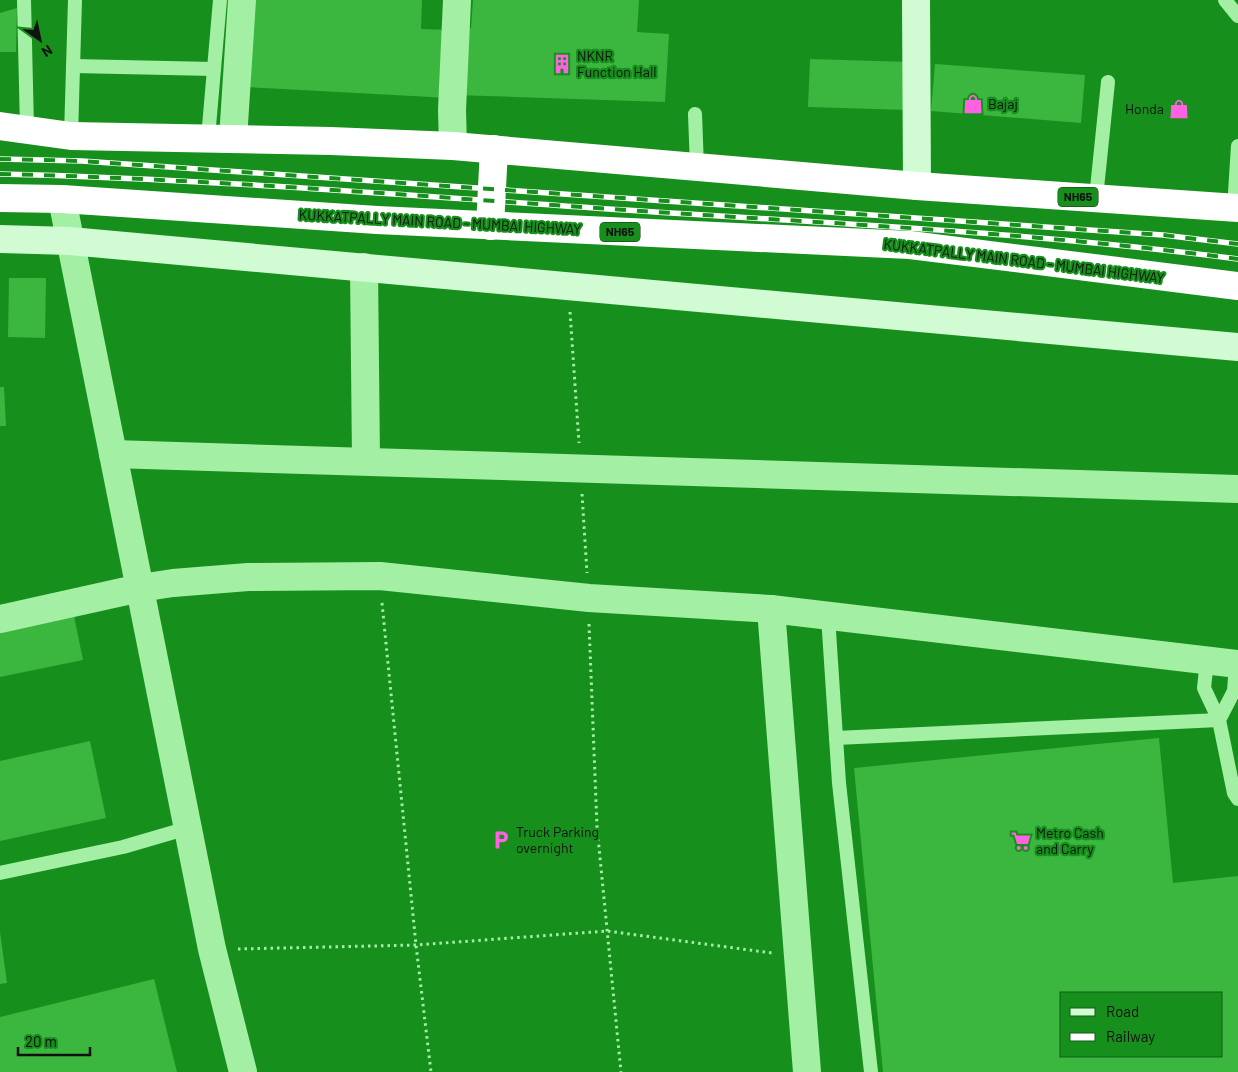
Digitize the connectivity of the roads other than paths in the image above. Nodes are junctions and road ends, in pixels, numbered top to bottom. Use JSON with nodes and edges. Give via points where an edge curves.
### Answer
{"nodes":[{"id":1,"x":24,"y":0,"type":"edge"},
{"id":2,"x":75,"y":0,"type":"edge"},
{"id":3,"x":220,"y":0,"type":"edge"},
{"id":4,"x":242,"y":0,"type":"edge"},
{"id":5,"x":457,"y":0,"type":"edge"},
{"id":6,"x":916,"y":0,"type":"edge"},
{"id":7,"x":1225,"y":0,"type":"edge"},
{"id":8,"x":1238,"y":16,"type":"edge"},
{"id":9,"x":73,"y":66,"type":"junction"},
{"id":10,"x":214,"y":69,"type":"junction"},
{"id":11,"x":1108,"y":82,"type":"dead end"},
{"id":12,"x":695,"y":114,"type":"dead end"},
{"id":13,"x":0,"y":126,"type":"edge"},
{"id":14,"x":27,"y":128,"type":"junction"},
{"id":15,"x":71,"y":136,"type":"junction"},
{"id":16,"x":221,"y":139,"type":"junction"},
{"id":17,"x":453,"y":146,"type":"junction"},
{"id":18,"x":1238,"y":146,"type":"edge"},
{"id":19,"x":494,"y":149,"type":"junction"},
{"id":20,"x":697,"y":167,"type":"junction"},
{"id":21,"x":918,"y":186,"type":"junction"},
{"id":22,"x":0,"y":198,"type":"edge"},
{"id":23,"x":62,"y":198,"type":"junction"},
{"id":24,"x":1096,"y":198,"type":"junction"},
{"id":25,"x":1236,"y":208,"type":"edge"},
{"id":26,"x":490,"y":226,"type":"junction"},
{"id":27,"x":0,"y":240,"type":"edge"},
{"id":28,"x":70,"y":240,"type":"junction"},
{"id":29,"x":364,"y":267,"type":"junction"},
{"id":30,"x":1238,"y":286,"type":"edge"},
{"id":31,"x":1238,"y":347,"type":"edge"},
{"id":32,"x":113,"y":454,"type":"junction"},
{"id":33,"x":366,"y":462,"type":"junction"},
{"id":34,"x":1238,"y":489,"type":"edge"},
{"id":35,"x":140,"y":588,"type":"junction"},
{"id":36,"x":771,"y":610,"type":"junction"},
{"id":37,"x":828,"y":616,"type":"junction"},
{"id":38,"x":0,"y":619,"type":"edge"},
{"id":39,"x":1208,"y":660,"type":"junction"},
{"id":40,"x":1237,"y":664,"type":"edge"},
{"id":41,"x":1219,"y":720,"type":"junction"},
{"id":42,"x":836,"y":738,"type":"junction"},
{"id":43,"x":1238,"y":799,"type":"edge"},
{"id":44,"x":188,"y":828,"type":"junction"},
{"id":45,"x":0,"y":873,"type":"edge"},
{"id":46,"x":243,"y":1072,"type":"edge"},
{"id":47,"x":807,"y":1072,"type":"edge"},
{"id":48,"x":870,"y":1072,"type":"edge"}],
"edges":[{"from":1,"to":14,"type":"lane"},
{"from":2,"to":9,"type":"lane"},
{"from":3,"to":10,"type":"lane"},
{"from":4,"to":16,"type":"street"},
{"from":5,"to":17,"type":"street"},
{"from":6,"to":21,"type":"street"},
{"from":7,"to":8,"type":"lane"},
{"from":9,"to":10,"type":"lane"},
{"from":9,"to":15,"type":"lane"},
{"from":10,"to":16,"type":"lane"},
{"from":11,"to":24,"type":"lane"},
{"from":12,"to":20,"type":"lane"},
{"from":13,"to":14,"type":"highway","number":"NH65"},
{"from":14,"to":15,"type":"highway","number":"NH65"},
{"from":15,"to":16,"type":"highway","number":"NH65"},
{"from":16,"to":17,"type":"highway","number":"NH65"},
{"from":17,"to":19,"type":"highway","number":"NH65"},
{"from":18,"to":25,"type":"lane"},
{"from":19,"to":20,"type":"highway","number":"NH65"},
{"from":19,"to":26,"type":"highway"},
{"from":20,"to":21,"type":"highway","number":"NH65"},
{"from":21,"to":24,"type":"highway","number":"NH65"},
{"from":22,"to":23,"type":"highway","name":"KUKKATPALLY MAIN ROAD - MUMBAI HIGHWAY","number":"NH65"},
{"from":23,"to":26,"type":"highway","name":"KUKKATPALLY MAIN ROAD - MUMBAI HIGHWAY","number":"NH65"},
{"from":23,"to":28,"type":"street"},
{"from":24,"to":25,"type":"highway","number":"NH65"},
{"from":26,"to":30,"type":"highway","name":"KUKKATPALLY MAIN ROAD - MUMBAI HIGHWAY","number":"NH65","via":[[910,245]]},
{"from":27,"to":28,"type":"street"},
{"from":28,"to":29,"type":"street"},
{"from":28,"to":32,"type":"street"},
{"from":29,"to":31,"type":"street"},
{"from":29,"to":33,"type":"street"},
{"from":32,"to":33,"type":"street"},
{"from":32,"to":35,"type":"street"},
{"from":33,"to":34,"type":"street"},
{"from":35,"to":36,"type":"street","via":[[248,577],[380,576],[588,598]]},
{"from":35,"to":38,"type":"street"},
{"from":35,"to":44,"type":"street"},
{"from":36,"to":37,"type":"street"},
{"from":36,"to":47,"type":"street"},
{"from":37,"to":39,"type":"street"},
{"from":37,"to":42,"type":"lane"},
{"from":39,"to":40,"type":"street"},
{"from":39,"to":41,"type":"lane","via":[[1204,688]]},
{"from":40,"to":41,"type":"lane","via":[[1234,691]]},
{"from":41,"to":42,"type":"lane"},
{"from":41,"to":43,"type":"lane","via":[[1234,794]]},
{"from":42,"to":48,"type":"lane"},
{"from":44,"to":45,"type":"lane","via":[[123,847]]},
{"from":44,"to":46,"type":"street","via":[[212,949]]}]}
